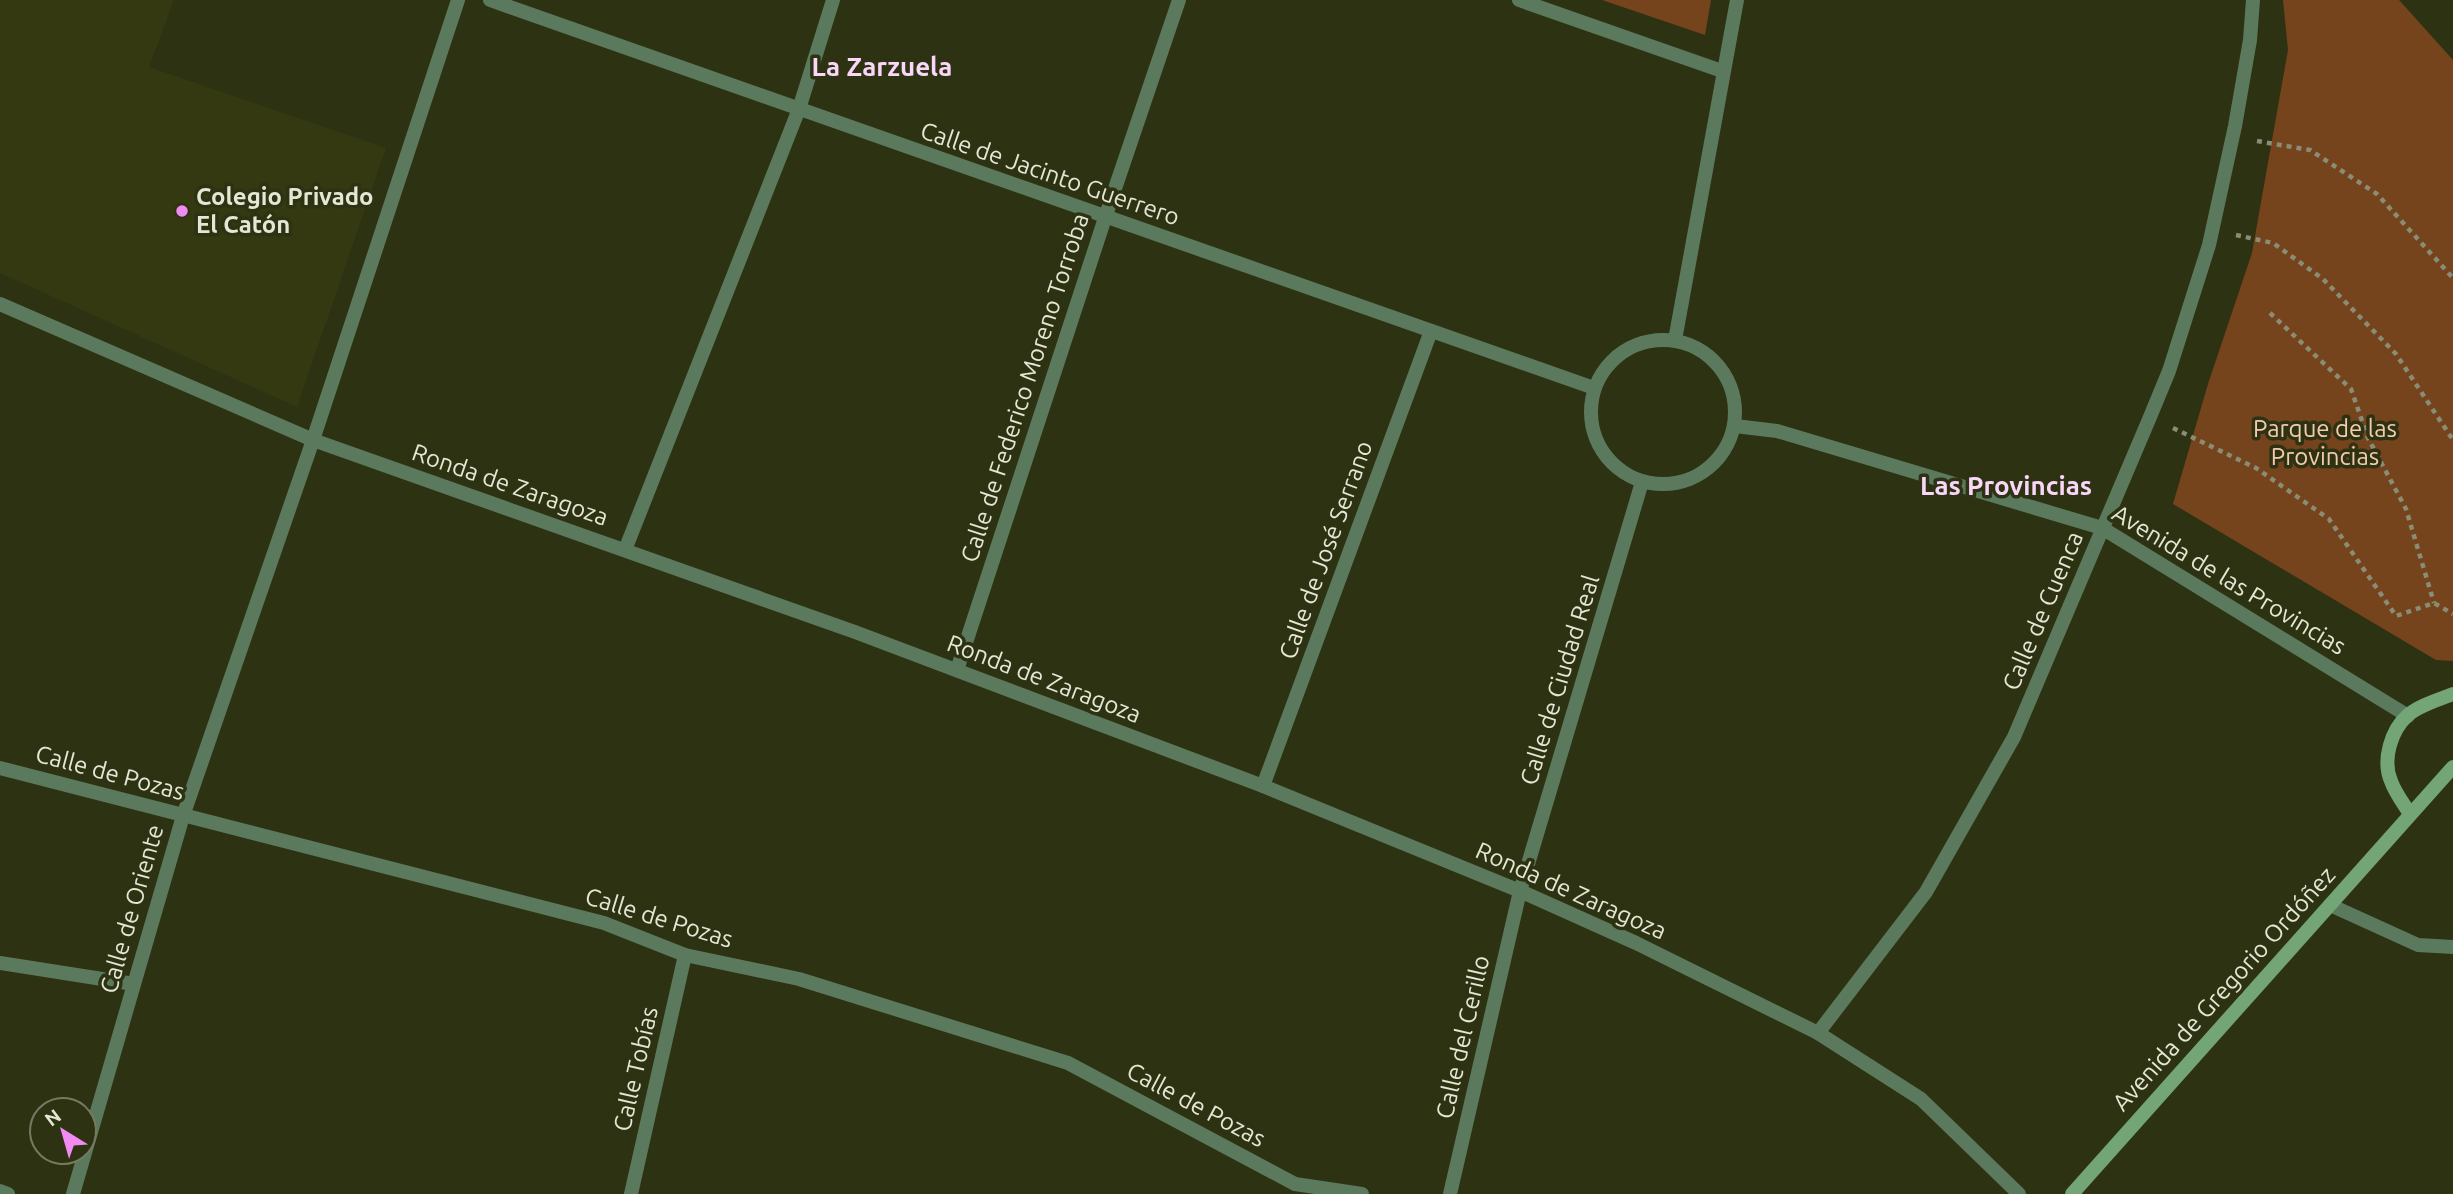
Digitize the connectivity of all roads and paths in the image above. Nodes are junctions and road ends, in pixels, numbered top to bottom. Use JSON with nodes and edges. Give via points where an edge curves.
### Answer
{"nodes":[{"id":1,"x":458,"y":0,"type":"edge"},
{"id":2,"x":490,"y":0,"type":"edge"},
{"id":3,"x":834,"y":0,"type":"edge"},
{"id":4,"x":1179,"y":0,"type":"edge"},
{"id":5,"x":1519,"y":0,"type":"edge"},
{"id":6,"x":1737,"y":0,"type":"edge"},
{"id":7,"x":2253,"y":0,"type":"edge"},
{"id":8,"x":1722,"y":71,"type":"junction"},
{"id":9,"x":799,"y":109,"type":"junction"},
{"id":10,"x":2232,"y":137,"type":"junction"},
{"id":11,"x":1105,"y":218,"type":"junction"},
{"id":12,"x":2213,"y":230,"type":"junction"},
{"id":13,"x":2453,"y":278,"type":"edge"},
{"id":14,"x":0,"y":304,"type":"edge"},
{"id":15,"x":2270,"y":313,"type":"dead end"},
{"id":16,"x":1431,"y":331,"type":"junction"},
{"id":17,"x":1675,"y":340,"type":"junction"},
{"id":18,"x":1594,"y":388,"type":"junction"},
{"id":19,"x":2150,"y":417,"type":"junction"},
{"id":20,"x":1735,"y":426,"type":"junction"},
{"id":21,"x":313,"y":440,"type":"junction"},
{"id":22,"x":2453,"y":440,"type":"edge"},
{"id":23,"x":1642,"y":482,"type":"junction"},
{"id":24,"x":2102,"y":528,"type":"junction"},
{"id":25,"x":625,"y":550,"type":"junction"},
{"id":26,"x":2434,"y":603,"type":"junction"},
{"id":27,"x":2453,"y":614,"type":"edge"},
{"id":28,"x":957,"y":670,"type":"junction"},
{"id":29,"x":2453,"y":694,"type":"edge"},
{"id":30,"x":2407,"y":716,"type":"junction"},
{"id":31,"x":2453,"y":767,"type":"edge"},
{"id":32,"x":0,"y":768,"type":"edge"},
{"id":33,"x":1263,"y":786,"type":"junction"},
{"id":34,"x":2410,"y":814,"type":"junction"},
{"id":35,"x":183,"y":816,"type":"junction"},
{"id":36,"x":1520,"y":891,"type":"junction"},
{"id":37,"x":2330,"y":905,"type":"junction"},
{"id":38,"x":2453,"y":947,"type":"edge"},
{"id":39,"x":685,"y":955,"type":"junction"},
{"id":40,"x":0,"y":963,"type":"edge"},
{"id":41,"x":134,"y":984,"type":"junction"},
{"id":42,"x":1818,"y":1033,"type":"junction"},
{"id":43,"x":1293,"y":1189,"type":"edge"},
{"id":44,"x":0,"y":1191,"type":"edge"},
{"id":45,"x":9,"y":1194,"type":"edge"},
{"id":46,"x":73,"y":1194,"type":"edge"},
{"id":47,"x":631,"y":1194,"type":"edge"},
{"id":48,"x":1363,"y":1194,"type":"edge"},
{"id":49,"x":1450,"y":1194,"type":"edge"},
{"id":50,"x":2019,"y":1194,"type":"edge"},
{"id":51,"x":2072,"y":1194,"type":"edge"}],
"edges":[{"from":1,"to":21,"type":"street","name":"Calle de Oriente"},
{"from":2,"to":9,"type":"street","name":"Calle de Jacinto Guerrero"},
{"from":3,"to":9,"type":"street"},
{"from":4,"to":11,"type":"street","name":"Calle de Federico Moreno Torroba"},
{"from":5,"to":8,"type":"street"},
{"from":6,"to":8,"type":"street"},
{"from":7,"to":10,"type":"street","name":"Calle de Cuenca"},
{"from":8,"to":17,"type":"street"},
{"from":9,"to":11,"type":"street","name":"Calle de Jacinto Guerrero"},
{"from":9,"to":25,"type":"street"},
{"from":10,"to":12,"type":"street","name":"Calle de Cuenca"},
{"from":10,"to":13,"type":"path","via":[[2310,150],[2377,194]]},
{"from":11,"to":16,"type":"street","name":"Calle de Jacinto Guerrero"},
{"from":11,"to":28,"type":"street","name":"Calle de Federico Moreno Torroba"},
{"from":12,"to":19,"type":"street","name":"Calle de Cuenca"},
{"from":12,"to":22,"type":"path","via":[[2273,243],[2323,279],[2396,354]]},
{"from":14,"to":21,"type":"street","name":"Ronda de Zaragoza"},
{"from":15,"to":26,"type":"path","via":[[2351,389],[2368,438],[2406,509]]},
{"from":16,"to":18,"type":"street","name":"Calle de Jacinto Guerrero"},
{"from":16,"to":33,"type":"street","name":"Calle de José Serrano"},
{"from":17,"to":18,"type":"street","via":[[1649,341],[1626,350],[1607,366]]},
{"from":17,"to":20,"type":"street","via":[[1697,347],[1716,361],[1736,402]]},
{"from":18,"to":23,"type":"street","via":[[1590,411],[1599,445],[1621,472]]},
{"from":19,"to":24,"type":"street","name":"Calle de Cuenca"},
{"from":19,"to":26,"type":"path","via":[[2256,468],[2329,519],[2396,616]]},
{"from":20,"to":23,"type":"street","via":[[1727,448],[1711,467],[1690,480],[1667,485]]},
{"from":20,"to":24,"type":"street","name":"Avenida de las Provincias","via":[[1777,431]]},
{"from":21,"to":25,"type":"street","name":"Ronda de Zaragoza"},
{"from":21,"to":35,"type":"street","name":"Calle de Oriente"},
{"from":23,"to":36,"type":"street","name":"Calle de Ciudad Real"},
{"from":24,"to":30,"type":"street","name":"Avenida de las Provincias"},
{"from":24,"to":42,"type":"street","name":"Calle de Cuenca","via":[[2014,737],[1926,892]]},
{"from":25,"to":28,"type":"street","name":"Ronda de Zaragoza"},
{"from":26,"to":27,"type":"path"},
{"from":28,"to":33,"type":"street","name":"Ronda de Zaragoza"},
{"from":29,"to":30,"type":"street"},
{"from":30,"to":34,"type":"street","via":[[2386,757],[2390,780]]},
{"from":31,"to":34,"type":"street","name":"Avenida de Gregorio Ordóñez"},
{"from":32,"to":35,"type":"street","name":"Calle de Pozas"},
{"from":33,"to":36,"type":"street","name":"Ronda de Zaragoza"},
{"from":34,"to":37,"type":"street","name":"Avenida de Gregorio Ordóñez"},
{"from":35,"to":39,"type":"street","name":"Calle de Pozas","via":[[604,923]]},
{"from":35,"to":41,"type":"street","name":"Calle de Oriente"},
{"from":36,"to":42,"type":"street","name":"Ronda de Zaragoza"},
{"from":36,"to":49,"type":"street","name":"Calle del Cerillo"},
{"from":37,"to":38,"type":"street","via":[[2418,945]]},
{"from":37,"to":51,"type":"street","name":"Avenida de Gregorio Ordóñez"},
{"from":39,"to":43,"type":"street","name":"Calle de Pozas","via":[[799,979],[1068,1063]]},
{"from":39,"to":47,"type":"street","name":"Calle Tobías"},
{"from":40,"to":41,"type":"street"},
{"from":41,"to":46,"type":"street","name":"Calle de Oriente"},
{"from":42,"to":50,"type":"street","name":"Ronda de Zaragoza","via":[[1921,1099]]},
{"from":43,"to":48,"type":"street","name":"Calle de Pozas"},
{"from":44,"to":45,"type":"street"}]}
